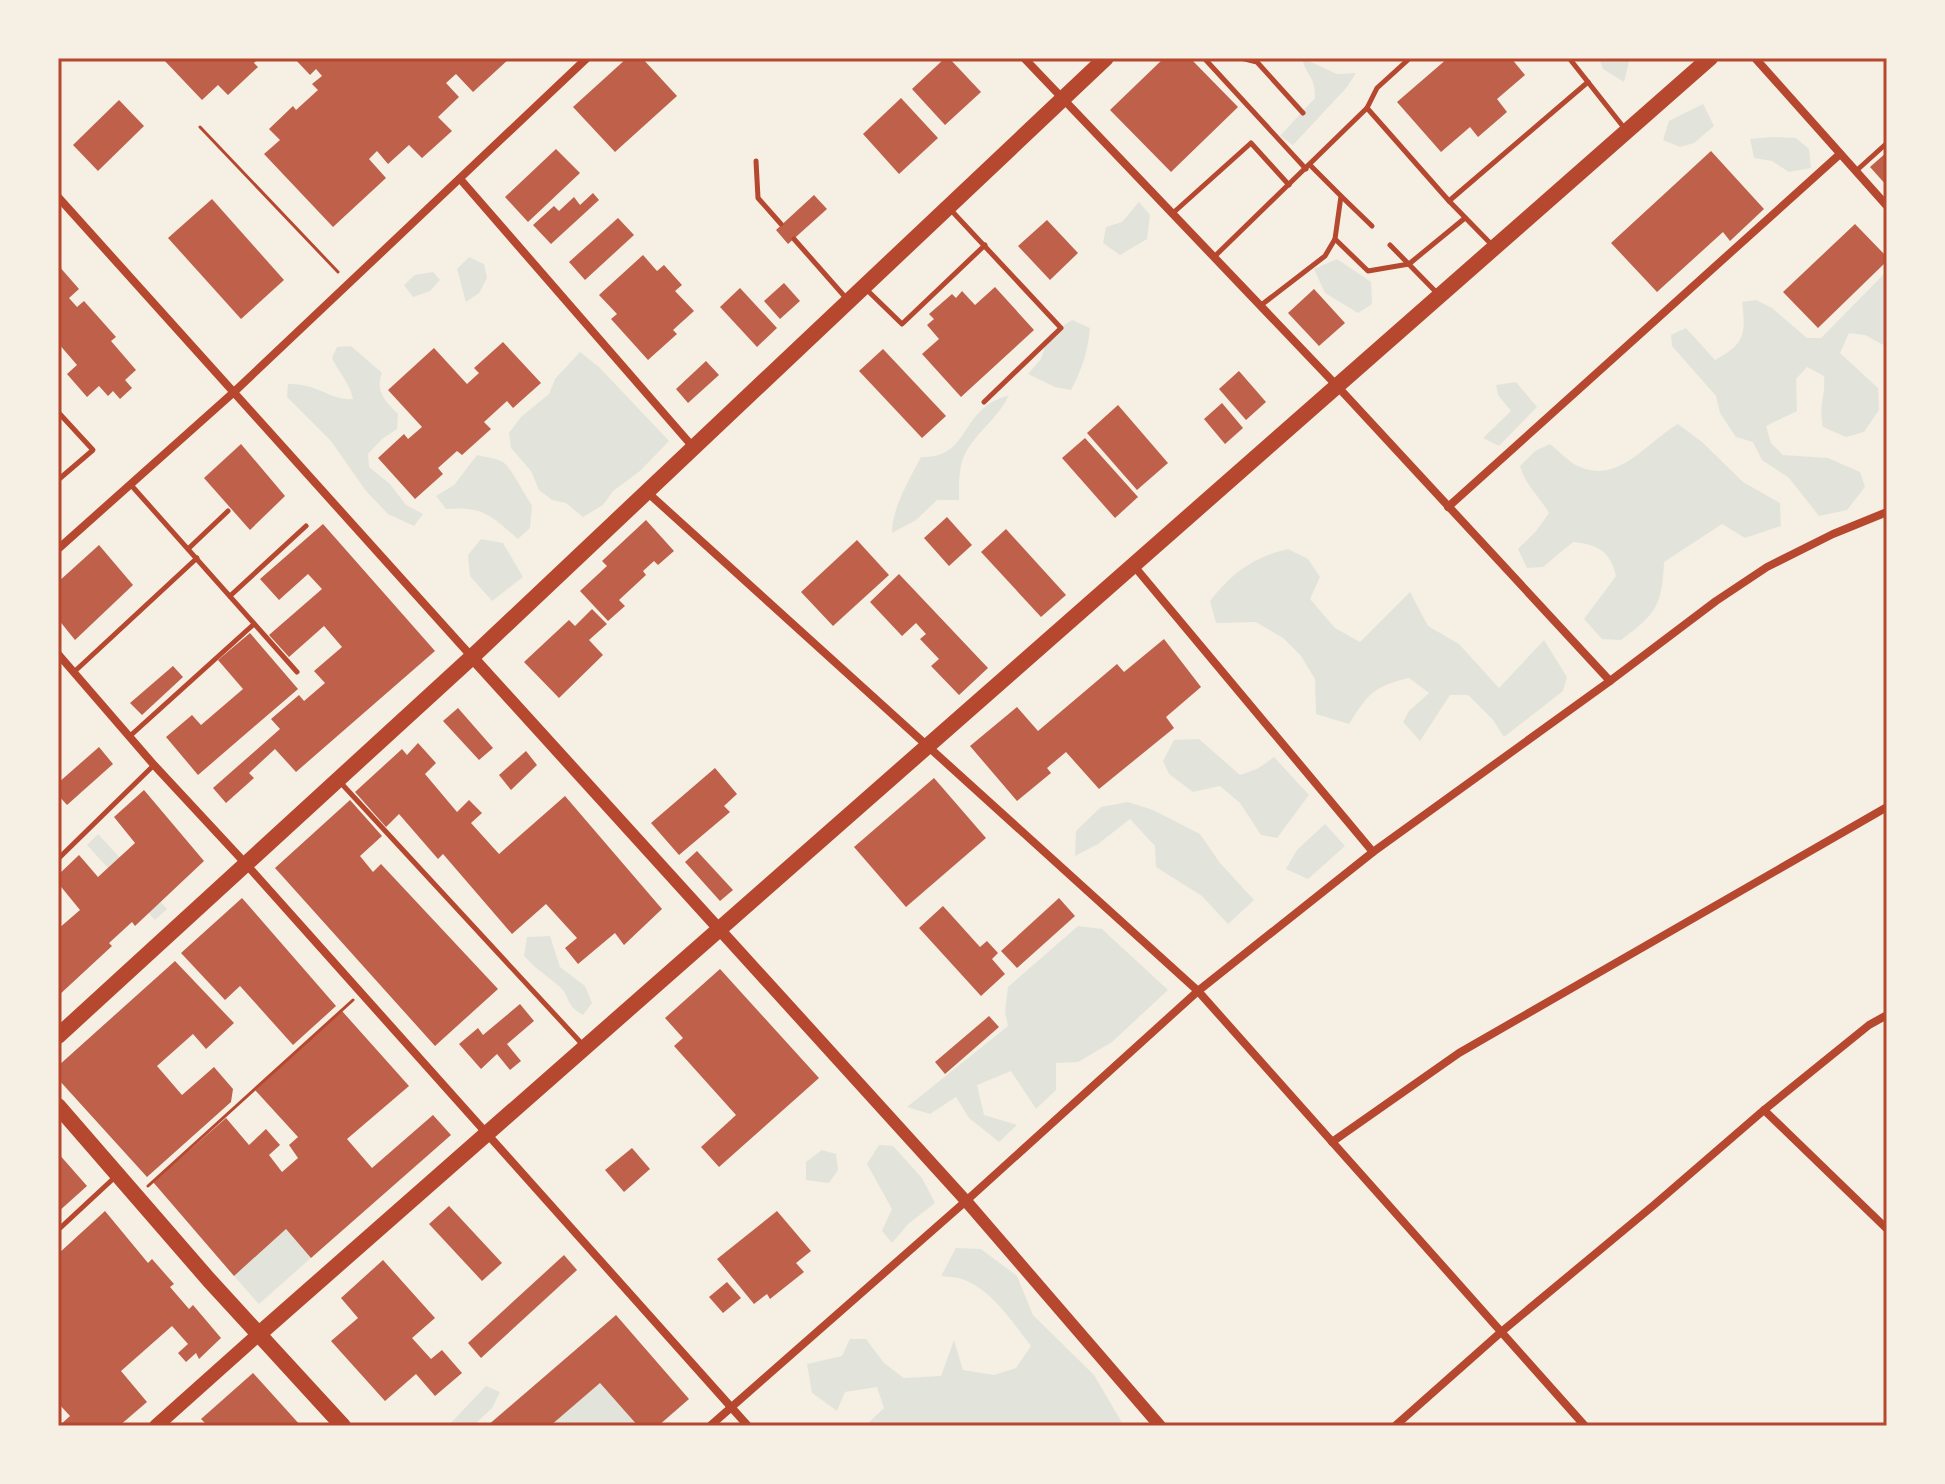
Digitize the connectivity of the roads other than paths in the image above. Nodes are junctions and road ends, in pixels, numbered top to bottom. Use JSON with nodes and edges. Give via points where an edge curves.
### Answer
{"nodes":[{"id":1,"x":587,"y":58,"type":"edge"},
{"id":2,"x":1024,"y":58,"type":"edge"},
{"id":3,"x":1106,"y":58,"type":"edge"},
{"id":4,"x":1204,"y":58,"type":"edge"},
{"id":5,"x":1241,"y":58,"type":"edge"},
{"id":6,"x":1410,"y":58,"type":"edge"},
{"id":7,"x":1569,"y":58,"type":"edge"},
{"id":8,"x":1710,"y":58,"type":"edge"},
{"id":9,"x":1755,"y":58,"type":"edge"},
{"id":10,"x":1588,"y":82,"type":"junction"},
{"id":11,"x":1063,"y":98,"type":"junction"},
{"id":12,"x":1367,"y":108,"type":"junction"},
{"id":13,"x":1303,"y":113,"type":"dead end"},
{"id":14,"x":1627,"y":132,"type":"junction"},
{"id":15,"x":1887,"y":143,"type":"edge"},
{"id":16,"x":1840,"y":154,"type":"junction"},
{"id":17,"x":756,"y":161,"type":"dead end"},
{"id":18,"x":1308,"y":167,"type":"junction"},
{"id":19,"x":1855,"y":171,"type":"junction"},
{"id":20,"x":461,"y":180,"type":"junction"},
{"id":21,"x":1289,"y":185,"type":"junction"},
{"id":22,"x":1341,"y":196,"type":"junction"},
{"id":23,"x":58,"y":197,"type":"edge"},
{"id":24,"x":1449,"y":201,"type":"junction"},
{"id":25,"x":1887,"y":206,"type":"edge"},
{"id":26,"x":948,"y":207,"type":"junction"},
{"id":27,"x":1173,"y":213,"type":"junction"},
{"id":28,"x":1465,"y":218,"type":"junction"},
{"id":29,"x":781,"y":224,"type":"dead end"},
{"id":30,"x":1372,"y":226,"type":"dead end"},
{"id":31,"x":794,"y":239,"type":"dead end"},
{"id":32,"x":1335,"y":239,"type":"junction"},
{"id":33,"x":985,"y":245,"type":"junction"},
{"id":34,"x":1390,"y":245,"type":"dead end"},
{"id":35,"x":1495,"y":248,"type":"junction"},
{"id":36,"x":1214,"y":257,"type":"junction"},
{"id":37,"x":1409,"y":264,"type":"junction"},
{"id":38,"x":863,"y":287,"type":"junction"},
{"id":39,"x":1440,"y":296,"type":"junction"},
{"id":40,"x":849,"y":301,"type":"junction"},
{"id":41,"x":1260,"y":306,"type":"junction"},
{"id":42,"x":1338,"y":387,"type":"junction"},
{"id":43,"x":234,"y":392,"type":"junction"},
{"id":44,"x":984,"y":402,"type":"dead end"},
{"id":45,"x":58,"y":412,"type":"edge"},
{"id":46,"x":694,"y":448,"type":"junction"},
{"id":47,"x":58,"y":480,"type":"edge"},
{"id":48,"x":131,"y":484,"type":"junction"},
{"id":49,"x":647,"y":492,"type":"junction"},
{"id":50,"x":1448,"y":507,"type":"junction"},
{"id":51,"x":228,"y":511,"type":"dead end"},
{"id":52,"x":1887,"y":512,"type":"edge"},
{"id":53,"x":306,"y":526,"type":"dead end"},
{"id":54,"x":58,"y":549,"type":"edge"},
{"id":55,"x":188,"y":549,"type":"junction"},
{"id":56,"x":197,"y":558,"type":"junction"},
{"id":57,"x":1134,"y":566,"type":"junction"},
{"id":58,"x":230,"y":596,"type":"junction"},
{"id":59,"x":254,"y":624,"type":"junction"},
{"id":60,"x":58,"y":654,"type":"edge"},
{"id":61,"x":472,"y":657,"type":"junction"},
{"id":62,"x":74,"y":672,"type":"junction"},
{"id":63,"x":297,"y":672,"type":"dead end"},
{"id":64,"x":1610,"y":681,"type":"junction"},
{"id":65,"x":130,"y":737,"type":"junction"},
{"id":66,"x":929,"y":746,"type":"junction"},
{"id":67,"x":154,"y":765,"type":"junction"},
{"id":68,"x":337,"y":780,"type":"junction"},
{"id":69,"x":1887,"y":807,"type":"edge"},
{"id":70,"x":1373,"y":852,"type":"junction"},
{"id":71,"x":58,"y":859,"type":"edge"},
{"id":72,"x":246,"y":864,"type":"junction"},
{"id":73,"x":721,"y":931,"type":"junction"},
{"id":74,"x":1198,"y":991,"type":"junction"},
{"id":75,"x":1887,"y":1015,"type":"edge"},
{"id":76,"x":58,"y":1036,"type":"edge"},
{"id":77,"x":587,"y":1049,"type":"junction"},
{"id":78,"x":58,"y":1106,"type":"edge"},
{"id":79,"x":1764,"y":1110,"type":"junction"},
{"id":80,"x":489,"y":1135,"type":"junction"},
{"id":81,"x":1332,"y":1142,"type":"junction"},
{"id":82,"x":118,"y":1175,"type":"junction"},
{"id":83,"x":966,"y":1201,"type":"junction"},
{"id":84,"x":1887,"y":1229,"type":"edge"},
{"id":85,"x":58,"y":1230,"type":"edge"},
{"id":86,"x":1500,"y":1333,"type":"junction"},
{"id":87,"x":259,"y":1334,"type":"junction"},
{"id":88,"x":731,"y":1408,"type":"junction"},
{"id":89,"x":1398,"y":1425,"type":"edge"},
{"id":90,"x":156,"y":1426,"type":"edge"},
{"id":91,"x":343,"y":1426,"type":"edge"},
{"id":92,"x":710,"y":1426,"type":"edge"},
{"id":93,"x":748,"y":1426,"type":"edge"},
{"id":94,"x":1160,"y":1426,"type":"edge"},
{"id":95,"x":1585,"y":1426,"type":"edge"}],
"edges":[{"from":1,"to":20,"type":"street"},
{"from":2,"to":11,"type":"street"},
{"from":3,"to":11,"type":"main road"},
{"from":4,"to":18,"type":"lane"},
{"from":5,"to":13,"type":"lane","via":[[1257,62]]},
{"from":6,"to":12,"type":"lane","via":[[1377,88]]},
{"from":7,"to":10,"type":"lane"},
{"from":8,"to":14,"type":"main road"},
{"from":9,"to":16,"type":"street"},
{"from":10,"to":14,"type":"lane"},
{"from":10,"to":24,"type":"lane"},
{"from":11,"to":26,"type":"main road"},
{"from":11,"to":27,"type":"street"},
{"from":12,"to":18,"type":"lane"},
{"from":12,"to":24,"type":"lane"},
{"from":14,"to":35,"type":"main road"},
{"from":15,"to":19,"type":"lane"},
{"from":16,"to":19,"type":"street"},
{"from":16,"to":50,"type":"street"},
{"from":17,"to":29,"type":"lane","via":[[758,198]]},
{"from":18,"to":21,"type":"lane"},
{"from":18,"to":22,"type":"lane"},
{"from":19,"to":25,"type":"street"},
{"from":20,"to":43,"type":"street"},
{"from":20,"to":46,"type":"street"},
{"from":21,"to":27,"type":"lane","via":[[1251,143]]},
{"from":21,"to":36,"type":"lane"},
{"from":22,"to":30,"type":"lane"},
{"from":22,"to":32,"type":"lane"},
{"from":23,"to":43,"type":"street"},
{"from":24,"to":28,"type":"lane"},
{"from":26,"to":33,"type":"lane"},
{"from":26,"to":38,"type":"main road"},
{"from":27,"to":36,"type":"street"},
{"from":28,"to":35,"type":"lane"},
{"from":28,"to":37,"type":"lane"},
{"from":31,"to":40,"type":"lane"},
{"from":32,"to":37,"type":"lane","via":[[1368,271]]},
{"from":32,"to":41,"type":"lane","via":[[1325,256]]},
{"from":33,"to":38,"type":"lane","via":[[902,324]]},
{"from":33,"to":44,"type":"lane","via":[[1061,328]]},
{"from":34,"to":37,"type":"lane"},
{"from":35,"to":39,"type":"main road"},
{"from":36,"to":41,"type":"street"},
{"from":37,"to":39,"type":"lane"},
{"from":38,"to":40,"type":"main road"},
{"from":39,"to":42,"type":"main road"},
{"from":40,"to":46,"type":"main road"},
{"from":41,"to":42,"type":"street"},
{"from":42,"to":50,"type":"street"},
{"from":42,"to":57,"type":"main road"},
{"from":43,"to":48,"type":"street"},
{"from":43,"to":61,"type":"street"},
{"from":45,"to":47,"type":"lane","via":[[93,450]]},
{"from":46,"to":49,"type":"main road"},
{"from":48,"to":54,"type":"street"},
{"from":48,"to":55,"type":"lane"},
{"from":49,"to":61,"type":"main road"},
{"from":49,"to":66,"type":"street"},
{"from":50,"to":64,"type":"street"},
{"from":51,"to":55,"type":"lane"},
{"from":52,"to":64,"type":"street","via":[[1767,567]]},
{"from":53,"to":58,"type":"lane"},
{"from":55,"to":56,"type":"lane"},
{"from":56,"to":58,"type":"lane"},
{"from":56,"to":62,"type":"lane"},
{"from":57,"to":66,"type":"main road"},
{"from":57,"to":70,"type":"street"},
{"from":58,"to":59,"type":"lane"},
{"from":59,"to":63,"type":"lane"},
{"from":59,"to":65,"type":"lane"},
{"from":60,"to":62,"type":"street"},
{"from":61,"to":68,"type":"main road"},
{"from":61,"to":73,"type":"street"},
{"from":62,"to":65,"type":"street"},
{"from":64,"to":70,"type":"street"},
{"from":65,"to":67,"type":"street"},
{"from":66,"to":73,"type":"main road"},
{"from":66,"to":74,"type":"street"},
{"from":67,"to":71,"type":"lane"},
{"from":67,"to":72,"type":"street"},
{"from":68,"to":72,"type":"main road"},
{"from":68,"to":77,"type":"lane"},
{"from":69,"to":81,"type":"street","via":[[1459,1053]]},
{"from":70,"to":74,"type":"street"},
{"from":72,"to":76,"type":"main road"},
{"from":72,"to":80,"type":"street"},
{"from":73,"to":77,"type":"main road"},
{"from":73,"to":83,"type":"street"},
{"from":74,"to":81,"type":"street"},
{"from":74,"to":83,"type":"street"},
{"from":75,"to":79,"type":"street"},
{"from":77,"to":80,"type":"main road"},
{"from":78,"to":82,"type":"main road"},
{"from":79,"to":84,"type":"street"},
{"from":79,"to":86,"type":"street"},
{"from":80,"to":87,"type":"main road"},
{"from":80,"to":88,"type":"street"},
{"from":81,"to":86,"type":"street"},
{"from":82,"to":85,"type":"lane"},
{"from":82,"to":87,"type":"main road"},
{"from":83,"to":88,"type":"street"},
{"from":83,"to":94,"type":"street"},
{"from":86,"to":89,"type":"street"},
{"from":86,"to":95,"type":"street"},
{"from":87,"to":90,"type":"main road"},
{"from":87,"to":91,"type":"main road"},
{"from":88,"to":92,"type":"street"},
{"from":88,"to":93,"type":"street"}]}
